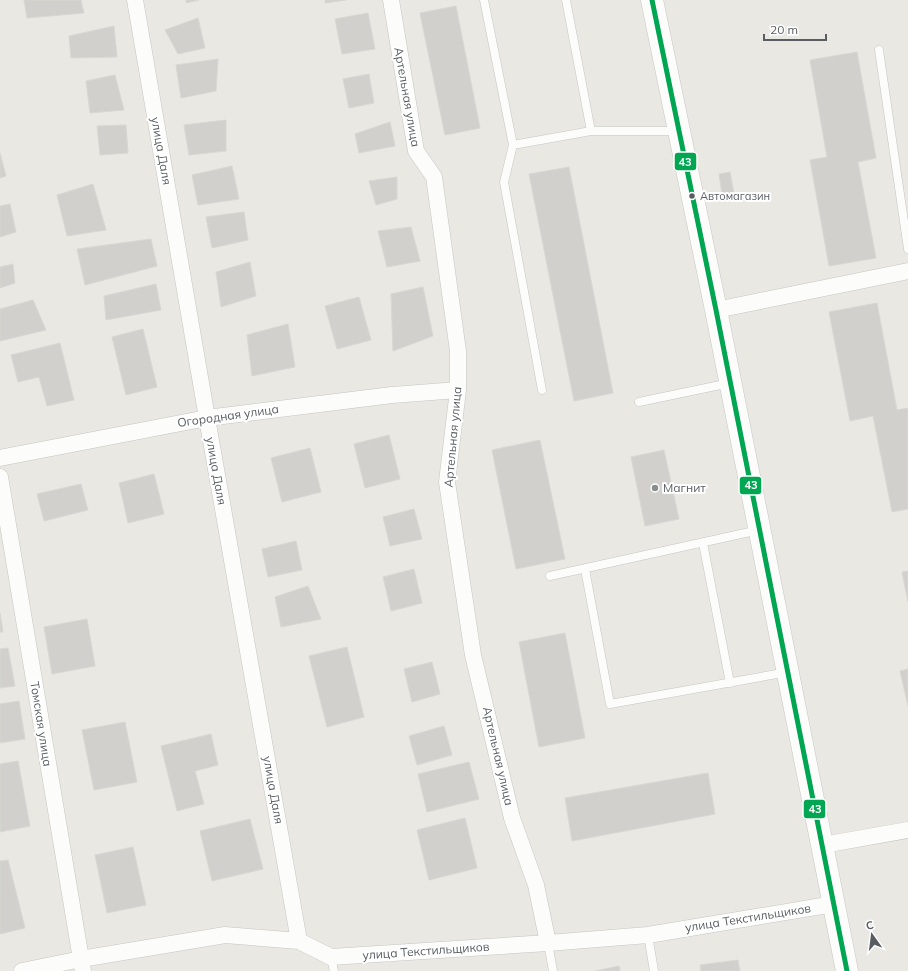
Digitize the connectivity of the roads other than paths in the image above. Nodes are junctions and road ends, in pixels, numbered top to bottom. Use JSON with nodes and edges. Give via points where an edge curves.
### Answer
{"nodes":[{"id":1,"x":135,"y":0,"type":"edge"},
{"id":2,"x":391,"y":0,"type":"edge"},
{"id":3,"x":484,"y":0,"type":"edge"},
{"id":4,"x":566,"y":0,"type":"edge"},
{"id":5,"x":652,"y":0,"type":"edge"},
{"id":6,"x":879,"y":50,"type":"dead end"},
{"id":7,"x":591,"y":131,"type":"junction"},
{"id":8,"x":680,"y":131,"type":"junction"},
{"id":9,"x":512,"y":145,"type":"junction"},
{"id":10,"x":908,"y":250,"type":"edge"},
{"id":11,"x":908,"y":271,"type":"edge"},
{"id":12,"x":716,"y":310,"type":"junction"},
{"id":13,"x":731,"y":383,"type":"junction"},
{"id":14,"x":458,"y":390,"type":"junction"},
{"id":15,"x":542,"y":390,"type":"dead end"},
{"id":16,"x":639,"y":402,"type":"dead end"},
{"id":17,"x":207,"y":418,"type":"junction"},
{"id":18,"x":0,"y":458,"type":"edge"},
{"id":19,"x":0,"y":477,"type":"edge"},
{"id":20,"x":760,"y":530,"type":"junction"},
{"id":21,"x":703,"y":543,"type":"junction"},
{"id":22,"x":585,"y":569,"type":"junction"},
{"id":23,"x":550,"y":576,"type":"dead end"},
{"id":24,"x":788,"y":672,"type":"junction"},
{"id":25,"x":730,"y":683,"type":"junction"},
{"id":26,"x":908,"y":830,"type":"edge"},
{"id":27,"x":822,"y":845,"type":"junction"},
{"id":28,"x":834,"y":904,"type":"junction"},
{"id":29,"x":648,"y":935,"type":"junction"},
{"id":30,"x":300,"y":941,"type":"junction"},
{"id":31,"x":548,"y":943,"type":"junction"},
{"id":32,"x":332,"y":964,"type":"edge"},
{"id":33,"x":82,"y":965,"type":"edge"},
{"id":34,"x":22,"y":971,"type":"edge"},
{"id":35,"x":554,"y":971,"type":"edge"},
{"id":36,"x":654,"y":971,"type":"edge"},
{"id":37,"x":847,"y":971,"type":"edge"}],
"edges":[{"from":1,"to":17,"type":"street","name":"улица Даля"},
{"from":2,"to":14,"type":"street","name":"Артельная улица","via":[[416,151],[434,177],[458,352]]},
{"from":3,"to":9,"type":"lane"},
{"from":4,"to":7,"type":"lane"},
{"from":5,"to":8,"type":"street"},
{"from":6,"to":10,"type":"lane"},
{"from":7,"to":8,"type":"lane"},
{"from":7,"to":9,"type":"lane"},
{"from":8,"to":12,"type":"street"},
{"from":9,"to":15,"type":"lane","via":[[504,182]]},
{"from":11,"to":12,"type":"street"},
{"from":12,"to":13,"type":"street"},
{"from":13,"to":16,"type":"lane"},
{"from":13,"to":20,"type":"street"},
{"from":14,"to":17,"type":"street","name":"Огородная улица","via":[[392,395]]},
{"from":14,"to":31,"type":"street","name":"Артельная улица","via":[[447,482],[473,655],[512,818],[536,885]]},
{"from":17,"to":18,"type":"street","name":"Огородная улица"},
{"from":17,"to":30,"type":"street","name":"улица Даля"},
{"from":19,"to":33,"type":"street","name":"Томская улица"},
{"from":20,"to":21,"type":"lane"},
{"from":20,"to":24,"type":"street"},
{"from":21,"to":22,"type":"lane"},
{"from":21,"to":25,"type":"lane"},
{"from":22,"to":23,"type":"lane"},
{"from":22,"to":25,"type":"lane","via":[[610,704]]},
{"from":24,"to":25,"type":"lane"},
{"from":24,"to":27,"type":"street"},
{"from":26,"to":27,"type":"street"},
{"from":27,"to":28,"type":"street"},
{"from":28,"to":29,"type":"street","name":"улица Текстильщиков"},
{"from":28,"to":37,"type":"street"},
{"from":29,"to":31,"type":"street","name":"улица Текстильщиков"},
{"from":29,"to":36,"type":"lane"},
{"from":30,"to":32,"type":"street","name":"улица Текстильщиков"},
{"from":30,"to":33,"type":"street","name":"улица Текстильщиков","via":[[225,935]]},
{"from":31,"to":32,"type":"street","name":"улица Текстильщиков"},
{"from":31,"to":35,"type":"lane"},
{"from":33,"to":34,"type":"street","name":"улица Текстильщиков"}]}
